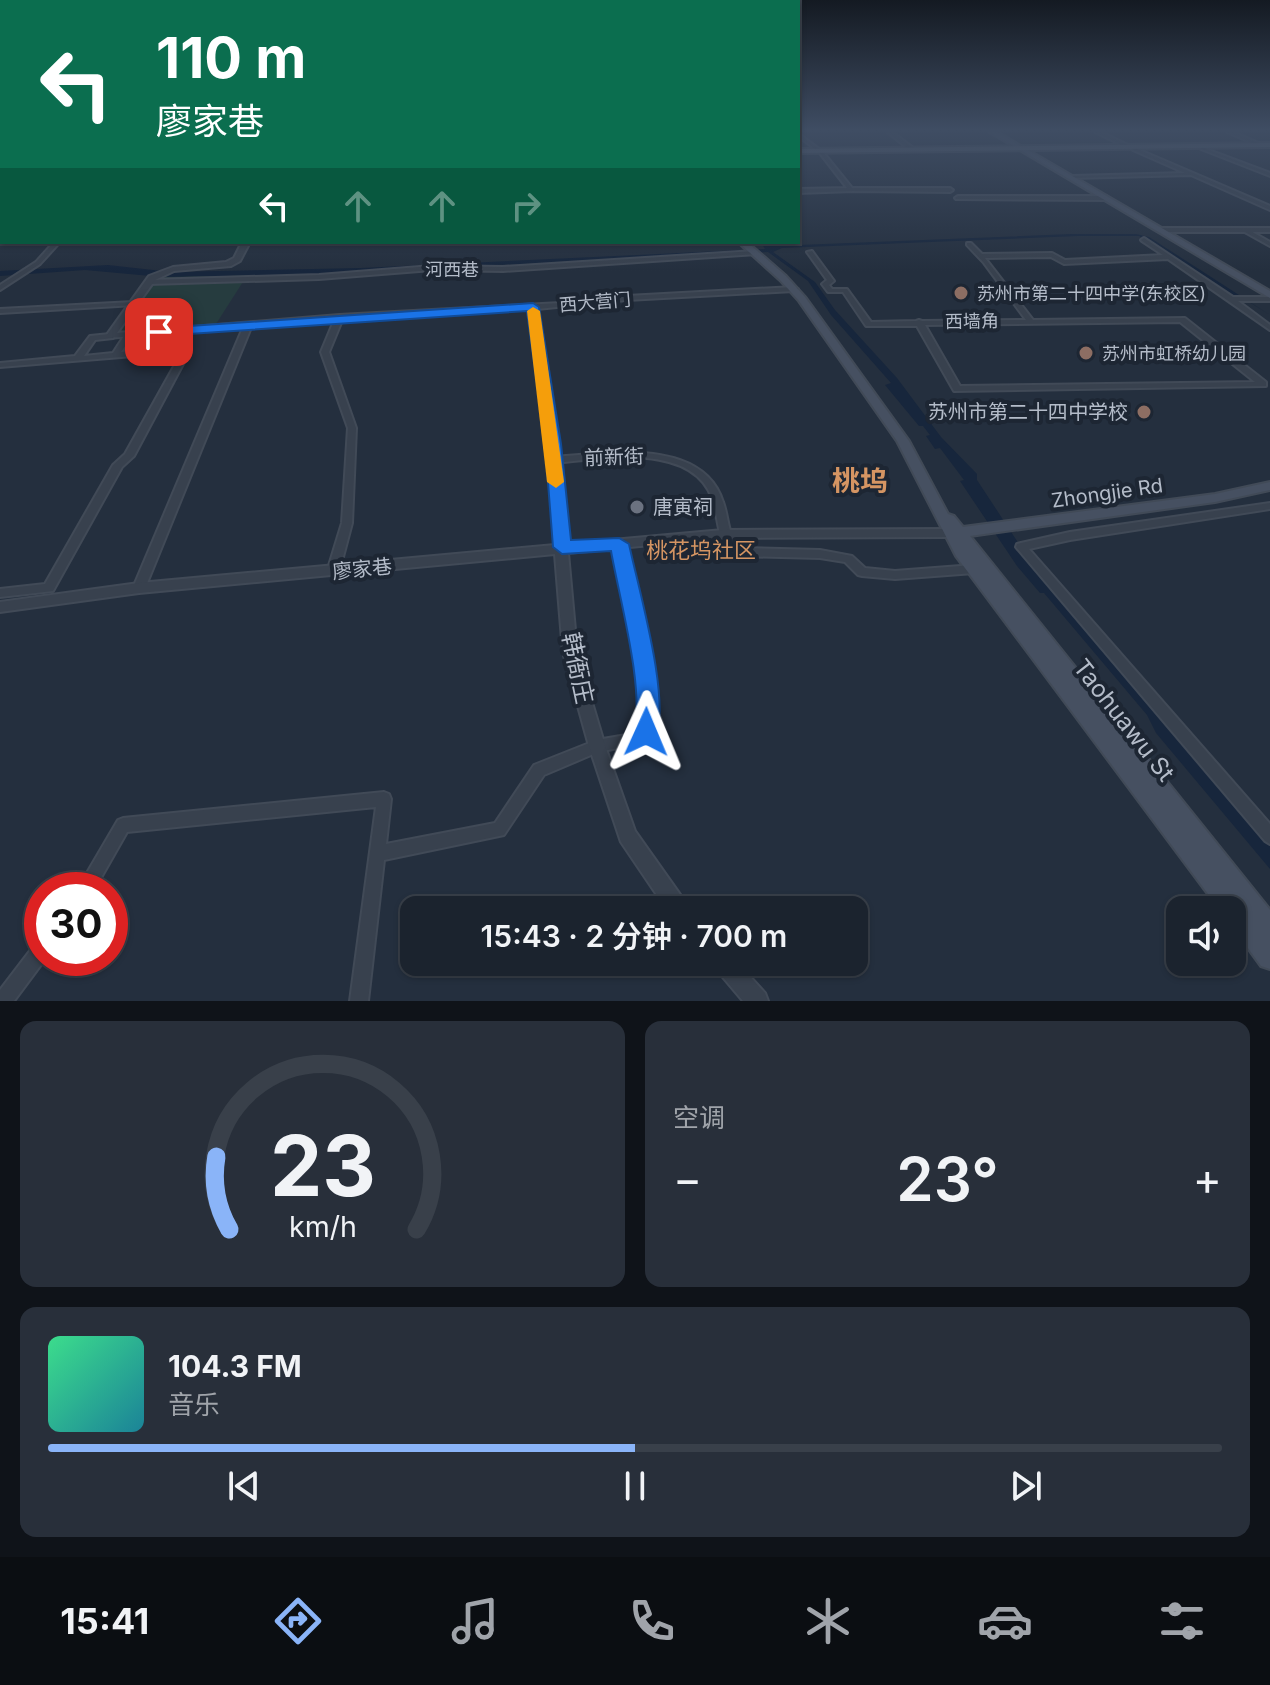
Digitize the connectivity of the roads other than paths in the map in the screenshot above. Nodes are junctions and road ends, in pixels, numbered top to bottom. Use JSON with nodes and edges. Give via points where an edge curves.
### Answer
{"nodes":[{"id":1,"x":840,"y":178,"type":"edge"},
{"id":2,"x":1073,"y":178,"type":"edge"},
{"id":3,"x":1202,"y":178,"type":"edge"},
{"id":4,"x":849,"y":189,"type":"junction"},
{"id":5,"x":950,"y":190,"type":"dead end"},
{"id":6,"x":800,"y":191,"type":"edge"},
{"id":7,"x":958,"y":198,"type":"dead end"},
{"id":8,"x":1106,"y":198,"type":"junction"},
{"id":9,"x":1270,"y":208,"type":"edge"},
{"id":10,"x":1161,"y":230,"type":"junction"},
{"id":11,"x":1245,"y":230,"type":"junction"},
{"id":12,"x":1270,"y":230,"type":"edge"},
{"id":13,"x":1259,"y":238,"type":"junction"},
{"id":14,"x":1270,"y":238,"type":"edge"},
{"id":15,"x":1175,"y":239,"type":"junction"},
{"id":16,"x":1144,"y":240,"type":"dead end"},
{"id":17,"x":55,"y":244,"type":"edge"},
{"id":18,"x":245,"y":244,"type":"edge"},
{"id":19,"x":744,"y":244,"type":"edge"},
{"id":20,"x":969,"y":244,"type":"dead end"},
{"id":21,"x":1270,"y":244,"type":"edge"},
{"id":22,"x":753,"y":252,"type":"junction"},
{"id":23,"x":810,"y":252,"type":"dead end"},
{"id":24,"x":981,"y":256,"type":"junction"},
{"id":25,"x":1169,"y":257,"type":"junction"},
{"id":26,"x":151,"y":280,"type":"junction"},
{"id":27,"x":3,"y":285,"type":"edge"},
{"id":28,"x":794,"y":289,"type":"junction"},
{"id":29,"x":1270,"y":295,"type":"edge"},
{"id":30,"x":1233,"y":299,"type":"junction"},
{"id":31,"x":133,"y":304,"type":"junction"},
{"id":32,"x":533,"y":307,"type":"junction"},
{"id":33,"x":0,"y":311,"type":"edge"},
{"id":34,"x":339,"y":318,"type":"junction"},
{"id":35,"x":1030,"y":320,"type":"junction"},
{"id":36,"x":919,"y":322,"type":"junction"},
{"id":37,"x":248,"y":325,"type":"junction"},
{"id":38,"x":1270,"y":328,"type":"edge"},
{"id":39,"x":129,"y":335,"type":"junction"},
{"id":40,"x":110,"y":336,"type":"junction"},
{"id":41,"x":115,"y":356,"type":"junction"},
{"id":42,"x":77,"y":359,"type":"junction"},
{"id":43,"x":0,"y":365,"type":"edge"},
{"id":44,"x":1266,"y":384,"type":"edge"},
{"id":45,"x":553,"y":460,"type":"junction"},
{"id":46,"x":1270,"y":486,"type":"edge"},
{"id":47,"x":1270,"y":506,"type":"edge"},
{"id":48,"x":962,"y":531,"type":"junction"},
{"id":49,"x":723,"y":534,"type":"junction"},
{"id":50,"x":619,"y":544,"type":"junction"},
{"id":51,"x":562,"y":547,"type":"junction"},
{"id":52,"x":974,"y":569,"type":"junction"},
{"id":53,"x":333,"y":572,"type":"junction"},
{"id":54,"x":139,"y":588,"type":"junction"},
{"id":55,"x":0,"y":593,"type":"edge"},
{"id":56,"x":0,"y":607,"type":"edge"},
{"id":57,"x":597,"y":746,"type":"junction"},
{"id":58,"x":1270,"y":836,"type":"edge"},
{"id":59,"x":377,"y":854,"type":"junction"},
{"id":60,"x":96,"y":872,"type":"edge"},
{"id":61,"x":669,"y":896,"type":"edge"},
{"id":62,"x":1270,"y":929,"type":"edge"},
{"id":63,"x":1270,"y":957,"type":"edge"},
{"id":64,"x":24,"y":973,"type":"edge"},
{"id":65,"x":735,"y":976,"type":"edge"},
{"id":66,"x":3,"y":1001,"type":"edge"},
{"id":67,"x":359,"y":1001,"type":"edge"},
{"id":68,"x":757,"y":1001,"type":"edge"}],
"edges":[{"from":1,"to":4,"type":"street"},
{"from":2,"to":8,"type":"main road"},
{"from":3,"to":9,"type":"street"},
{"from":4,"to":5,"type":"street"},
{"from":4,"to":6,"type":"street"},
{"from":7,"to":8,"type":"street"},
{"from":8,"to":10,"type":"main road"},
{"from":10,"to":11,"type":"street"},
{"from":10,"to":15,"type":"main road"},
{"from":11,"to":12,"type":"street"},
{"from":11,"to":13,"type":"street"},
{"from":13,"to":14,"type":"street"},
{"from":13,"to":15,"type":"street"},
{"from":13,"to":21,"type":"street"},
{"from":15,"to":29,"type":"main road"},
{"from":16,"to":25,"type":"street"},
{"from":17,"to":27,"type":"street","via":[[38,263]]},
{"from":18,"to":26,"type":"street","via":[[228,264],[165,271]]},
{"from":19,"to":22,"type":"main road","name":"Taohuawu St"},
{"from":20,"to":24,"type":"street"},
{"from":22,"to":26,"type":"street","name":"河西巷","via":[[503,269]]},
{"from":22,"to":28,"type":"main road","name":"Taohuawu St"},
{"from":23,"to":36,"type":"street","name":"西墙角","via":[[831,281],[825,284],[830,291],[845,290],[869,324]]},
{"from":24,"to":25,"type":"street","via":[[1052,255],[1064,262]]},
{"from":24,"to":35,"type":"street"},
{"from":25,"to":30,"type":"street"},
{"from":26,"to":31,"type":"street"},
{"from":28,"to":32,"type":"street","name":"西大营门"},
{"from":28,"to":48,"type":"main road","name":"Taohuawu St","via":[[903,441],[943,513]]},
{"from":29,"to":30,"type":"street"},
{"from":30,"to":38,"type":"street"},
{"from":31,"to":33,"type":"street"},
{"from":31,"to":40,"type":"street"},
{"from":32,"to":34,"type":"street","name":"西大营门"},
{"from":32,"to":45,"type":"street","name":"韩衙庄"},
{"from":34,"to":37,"type":"street","name":"西大营门"},
{"from":34,"to":53,"type":"street","via":[[325,352],[352,428],[347,523]]},
{"from":35,"to":36,"type":"street","name":"西墙角"},
{"from":35,"to":44,"type":"street","name":"西墙角","via":[[1182,320]]},
{"from":36,"to":44,"type":"street","via":[[957,389]]},
{"from":37,"to":39,"type":"street","name":"西大营门"},
{"from":37,"to":54,"type":"street"},
{"from":39,"to":40,"type":"street","name":"西大营门"},
{"from":39,"to":41,"type":"street"},
{"from":40,"to":42,"type":"street","via":[[93,338]]},
{"from":41,"to":42,"type":"street"},
{"from":41,"to":55,"type":"street","via":[[187,349],[49,588]]},
{"from":42,"to":43,"type":"street"},
{"from":45,"to":49,"type":"street","name":"前新街","via":[[646,455],[687,464],[714,491]]},
{"from":45,"to":51,"type":"street","name":"韩衙庄"},
{"from":46,"to":48,"type":"main road","name":"Zhongjie Rd"},
{"from":47,"to":58,"type":"street","via":[[1021,547]]},
{"from":48,"to":49,"type":"street","name":"廖家巷"},
{"from":48,"to":52,"type":"main road","name":"Taohuawu St"},
{"from":48,"to":62,"type":"main road","name":"Taohuawu St"},
{"from":49,"to":50,"type":"street","name":"廖家巷"},
{"from":49,"to":52,"type":"street","via":[[737,552],[820,554],[848,559],[862,572]]},
{"from":50,"to":51,"type":"street","name":"廖家巷"},
{"from":50,"to":57,"type":"street","via":[[649,721],[643,738]]},
{"from":51,"to":53,"type":"street","name":"廖家巷"},
{"from":51,"to":57,"type":"street","name":"韩衙庄","via":[[570,652]]},
{"from":52,"to":63,"type":"main road","name":"Taohuawu St"},
{"from":53,"to":54,"type":"street","name":"廖家巷"},
{"from":54,"to":56,"type":"street","name":"廖家巷"},
{"from":57,"to":59,"type":"street","via":[[539,770],[499,830]]},
{"from":57,"to":61,"type":"street","name":"韩衙庄","via":[[628,836]]},
{"from":59,"to":60,"type":"street","via":[[384,799],[123,825]]},
{"from":59,"to":67,"type":"street"},
{"from":64,"to":66,"type":"street"},
{"from":65,"to":68,"type":"street"}]}
